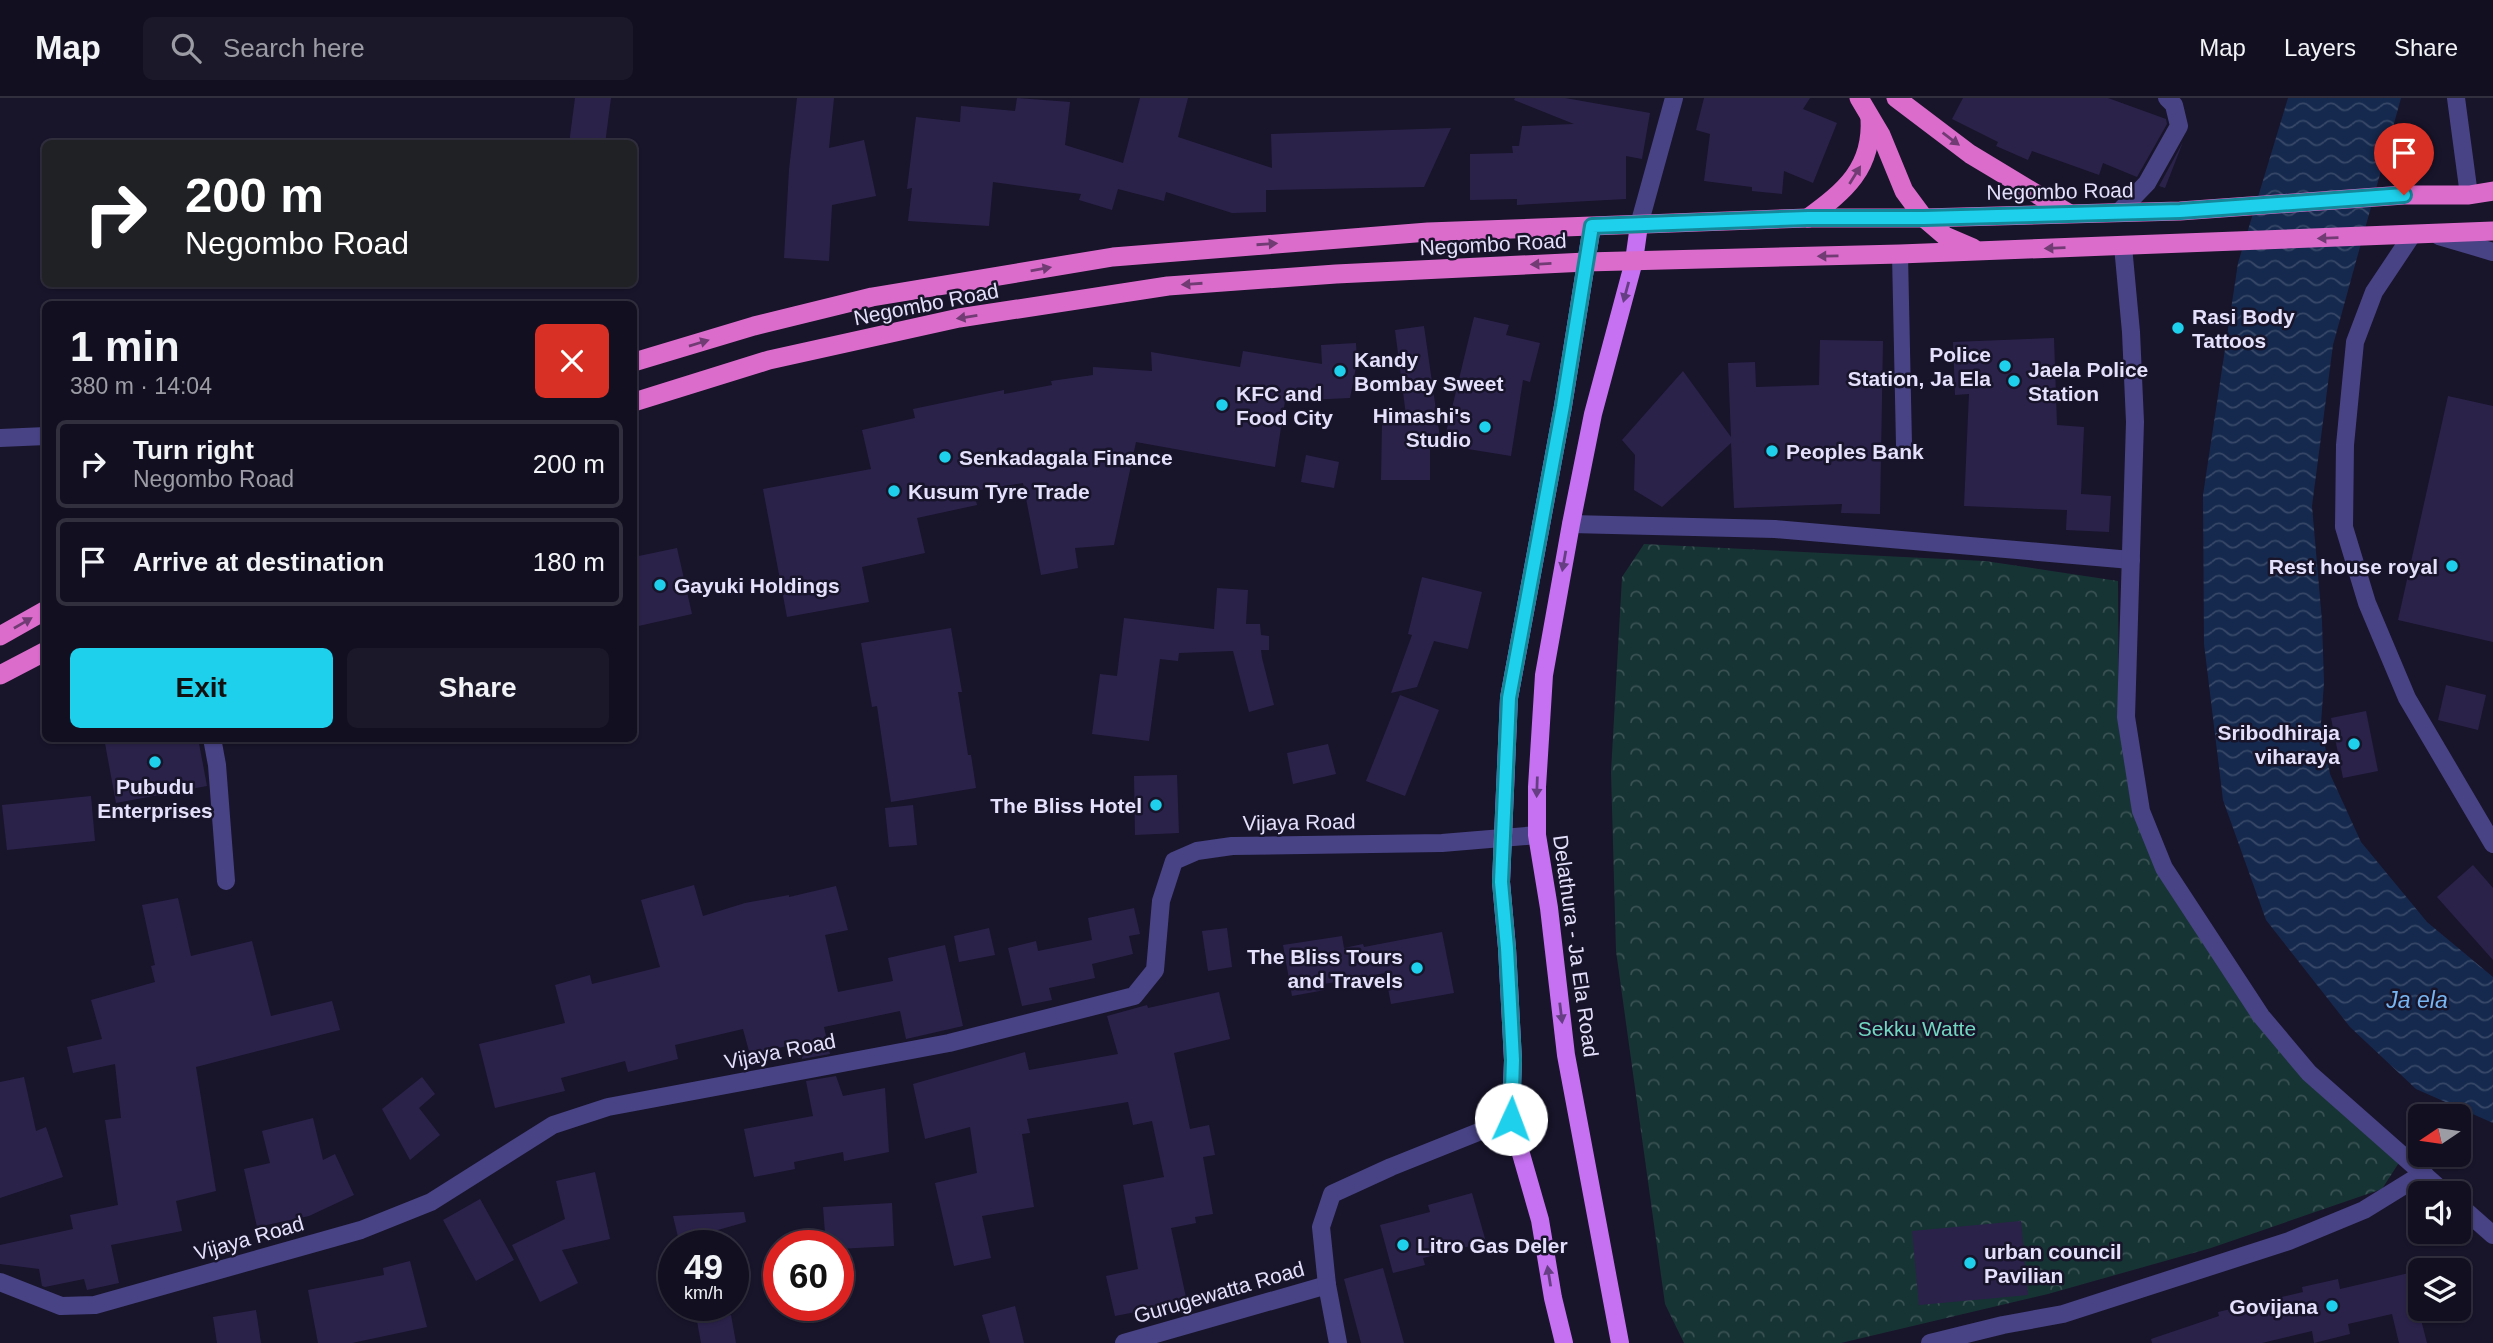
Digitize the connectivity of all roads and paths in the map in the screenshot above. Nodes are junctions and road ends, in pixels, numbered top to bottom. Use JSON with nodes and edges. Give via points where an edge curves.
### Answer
{"nodes":[{"id":1,"x":1674,"y":98,"type":"edge"},
{"id":2,"x":1859,"y":98,"type":"edge"},
{"id":3,"x":1896,"y":98,"type":"edge"},
{"id":4,"x":2167,"y":98,"type":"edge"},
{"id":5,"x":2456,"y":98,"type":"edge"},
{"id":6,"x":1870,"y":115,"type":"junction"},
{"id":7,"x":2493,"y":191,"type":"edge"},
{"id":8,"x":2469,"y":195,"type":"junction"},
{"id":9,"x":2119,"y":212,"type":"junction"},
{"id":10,"x":2068,"y":213,"type":"junction"},
{"id":11,"x":1808,"y":218,"type":"junction"},
{"id":12,"x":1924,"y":218,"type":"junction"},
{"id":13,"x":1639,"y":225,"type":"junction"},
{"id":14,"x":1592,"y":226,"type":"junction"},
{"id":15,"x":2493,"y":231,"type":"edge"},
{"id":16,"x":2413,"y":235,"type":"junction"},
{"id":17,"x":2123,"y":246,"type":"junction"},
{"id":18,"x":1984,"y":250,"type":"junction"},
{"id":19,"x":2493,"y":252,"type":"edge"},
{"id":20,"x":1900,"y":254,"type":"junction"},
{"id":21,"x":1634,"y":261,"type":"junction"},
{"id":22,"x":1586,"y":262,"type":"junction"},
{"id":23,"x":637,"y":361,"type":"edge"},
{"id":24,"x":637,"y":401,"type":"edge"},
{"id":25,"x":42,"y":436,"type":"edge"},
{"id":26,"x":0,"y":438,"type":"edge"},
{"id":27,"x":1904,"y":445,"type":"dead end"},
{"id":28,"x":1571,"y":524,"type":"junction"},
{"id":29,"x":2131,"y":560,"type":"junction"},
{"id":30,"x":42,"y":612,"type":"edge"},
{"id":31,"x":0,"y":636,"type":"edge"},
{"id":32,"x":42,"y":653,"type":"edge"},
{"id":33,"x":0,"y":675,"type":"edge"},
{"id":34,"x":213,"y":742,"type":"edge"},
{"id":35,"x":1537,"y":835,"type":"junction"},
{"id":36,"x":1502,"y":838,"type":"junction"},
{"id":37,"x":2493,"y":844,"type":"edge"},
{"id":38,"x":226,"y":881,"type":"dead end"},
{"id":39,"x":1511,"y":1119,"type":"junction"},
{"id":40,"x":2424,"y":1173,"type":"junction"},
{"id":41,"x":2432,"y":1181,"type":"edge"},
{"id":42,"x":2471,"y":1216,"type":"edge"},
{"id":43,"x":2493,"y":1235,"type":"edge"},
{"id":44,"x":0,"y":1282,"type":"edge"},
{"id":45,"x":1328,"y":1285,"type":"junction"},
{"id":46,"x":2003,"y":1325,"type":"junction"},
{"id":47,"x":1124,"y":1343,"type":"edge"},
{"id":48,"x":1338,"y":1343,"type":"edge"},
{"id":49,"x":1564,"y":1343,"type":"edge"},
{"id":50,"x":1620,"y":1343,"type":"edge"},
{"id":51,"x":1930,"y":1343,"type":"edge"},
{"id":52,"x":1997,"y":1343,"type":"edge"}],
"edges":[{"from":1,"to":13,"type":"street"},
{"from":2,"to":6,"type":"highway"},
{"from":3,"to":10,"type":"highway","one_way":true,"via":[[1970,154]]},
{"from":4,"to":9,"type":"street","via":[[2174,105],[2179,126],[2147,183]]},
{"from":5,"to":8,"type":"street"},
{"from":11,"to":6,"type":"highway","one_way":true,"via":[[1839,195],[1858,171],[1868,146]]},
{"from":6,"to":12,"type":"highway","via":[[1903,191]]},
{"from":7,"to":8,"type":"highway","name":"Negombo Road"},
{"from":8,"to":9,"type":"highway","name":"Negombo Road"},
{"from":9,"to":10,"type":"highway","name":"Negombo Road"},
{"from":10,"to":12,"type":"highway","name":"Negombo Road"},
{"from":11,"to":12,"type":"highway","name":"Negombo Road"},
{"from":11,"to":13,"type":"highway","name":"Negombo Road"},
{"from":12,"to":18,"type":"highway","via":[[1945,236]]},
{"from":13,"to":14,"type":"highway","name":"Negombo Road"},
{"from":13,"to":21,"type":"main road","name":"Delathura - Ja Ela Road"},
{"from":14,"to":22,"type":"main road"},
{"from":23,"to":14,"type":"highway","name":"Negombo Road","one_way":true,"via":[[872,297],[1113,257],[1429,232]]},
{"from":15,"to":16,"type":"highway","name":"Negombo Road"},
{"from":16,"to":17,"type":"highway","name":"Negombo Road","one_way":true},
{"from":16,"to":19,"type":"street"},
{"from":16,"to":37,"type":"street","via":[[2374,292],[2355,342],[2345,445],[2344,527],[2367,603],[2407,698]]},
{"from":17,"to":18,"type":"highway","name":"Negombo Road","one_way":true},
{"from":17,"to":29,"type":"street","via":[[2135,422]]},
{"from":18,"to":20,"type":"highway","name":"Negombo Road"},
{"from":20,"to":21,"type":"highway","name":"Negombo Road","one_way":true},
{"from":20,"to":27,"type":"lane"},
{"from":21,"to":22,"type":"highway","name":"Negombo Road"},
{"from":21,"to":28,"type":"main road","name":"Delathura - Ja Ela Road","one_way":true,"via":[[1593,414]]},
{"from":22,"to":24,"type":"highway","name":"Negombo Road","one_way":true,"via":[[1168,286],[959,318],[769,360]]},
{"from":22,"to":36,"type":"main road","via":[[1509,698]]},
{"from":25,"to":26,"type":"street"},
{"from":28,"to":29,"type":"street","via":[[1775,529]]},
{"from":28,"to":35,"type":"main road","name":"Delathura - Ja Ela Road","one_way":true,"via":[[1544,676]]},
{"from":29,"to":40,"type":"street","via":[[2126,717],[2141,811],[2164,868],[2261,1017],[2292,1054]]},
{"from":31,"to":30,"type":"highway","one_way":true},
{"from":32,"to":33,"type":"highway"},
{"from":34,"to":38,"type":"street"},
{"from":35,"to":36,"type":"street","name":"Vijaya Road"},
{"from":35,"to":50,"type":"main road","name":"Delathura - Ja Ela Road","one_way":true,"via":[[1566,1055]]},
{"from":36,"to":39,"type":"main road","via":[[1513,1060]]},
{"from":36,"to":44,"type":"street","name":"Vijaya Road","via":[[1232,846],[1197,851],[1174,861],[1161,901],[1155,970],[1134,996],[949,1043],[608,1107],[553,1125],[431,1202],[361,1230],[95,1305],[61,1307]]},
{"from":39,"to":45,"type":"street","via":[[1332,1194],[1321,1227]]},
{"from":49,"to":39,"type":"main road","one_way":true,"via":[[1540,1220]]},
{"from":40,"to":41,"type":"street"},
{"from":40,"to":46,"type":"street","via":[[2364,1210],[2289,1241],[2063,1314]]},
{"from":42,"to":43,"type":"street"},
{"from":45,"to":47,"type":"street","name":"Gurugewatta Road"},
{"from":45,"to":48,"type":"street"},
{"from":46,"to":51,"type":"street"},
{"from":46,"to":52,"type":"street"}]}
